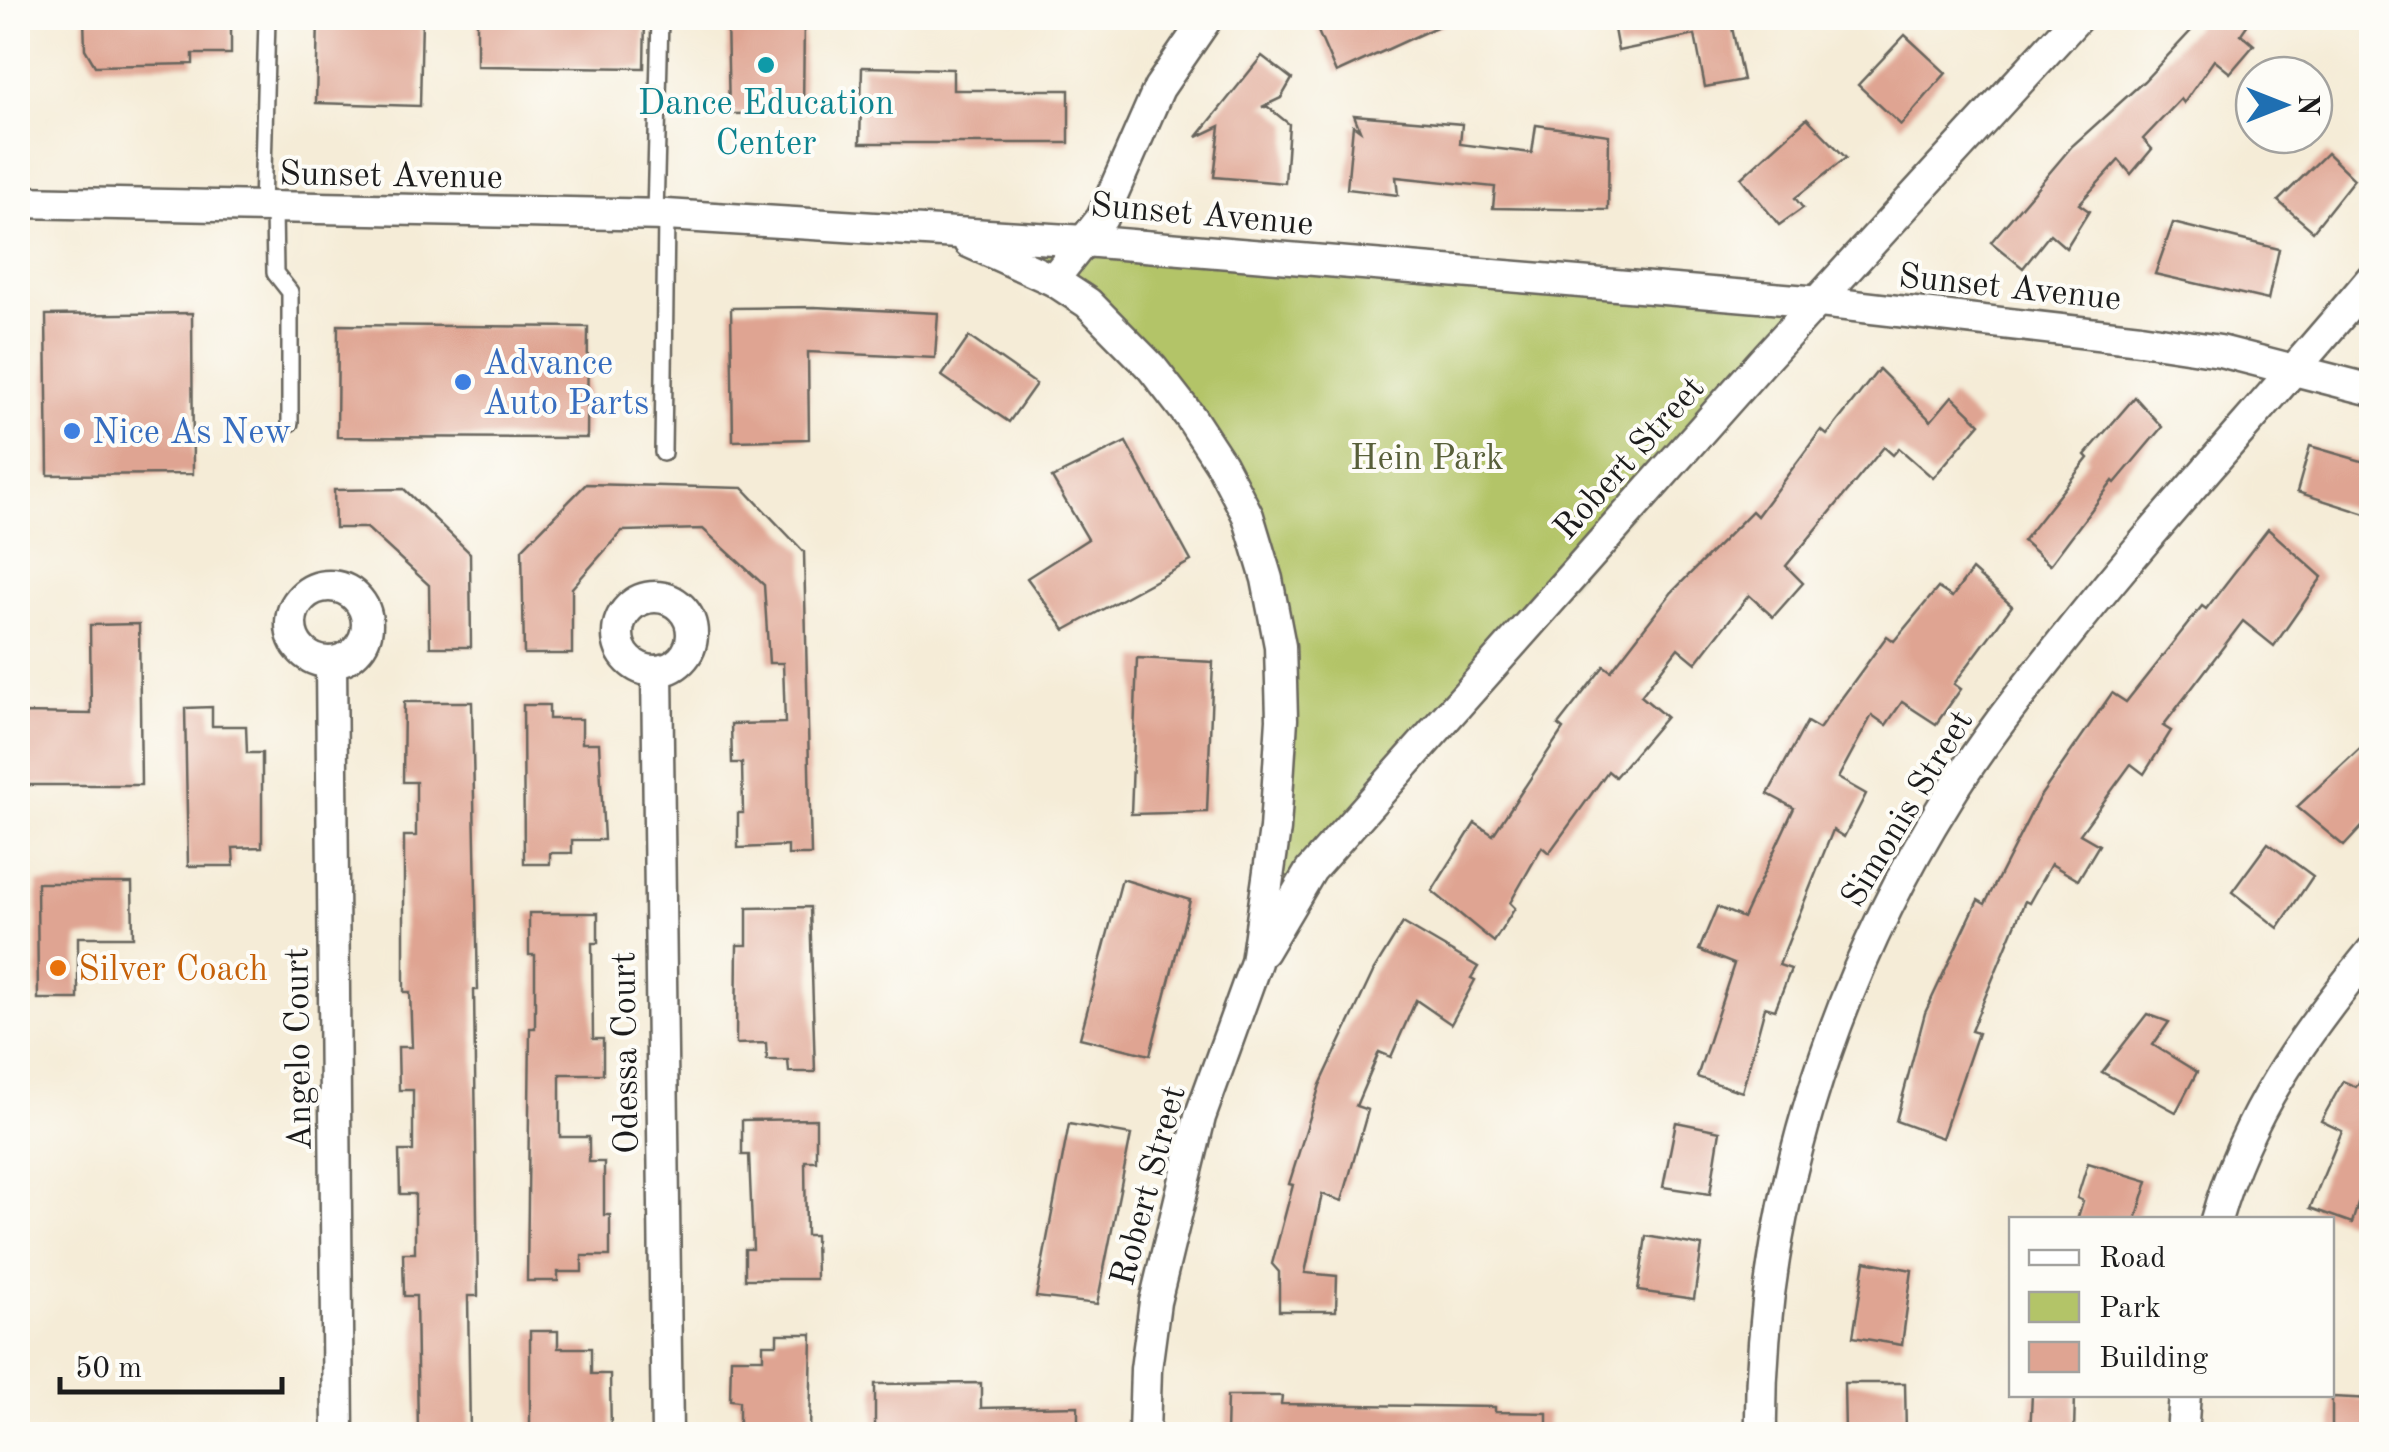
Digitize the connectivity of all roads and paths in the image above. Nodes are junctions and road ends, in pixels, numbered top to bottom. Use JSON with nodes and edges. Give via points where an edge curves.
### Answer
{"nodes":[{"id":1,"x":267,"y":18,"type":"edge"},
{"id":2,"x":660,"y":18,"type":"edge"},
{"id":3,"x":1207,"y":18,"type":"edge"},
{"id":4,"x":2076,"y":18,"type":"edge"},
{"id":5,"x":18,"y":202,"type":"edge"},
{"id":6,"x":268,"y":209,"type":"junction"},
{"id":7,"x":660,"y":215,"type":"junction"},
{"id":8,"x":945,"y":232,"type":"junction"},
{"id":9,"x":1084,"y":241,"type":"junction"},
{"id":10,"x":2372,"y":278,"type":"edge"},
{"id":11,"x":1053,"y":280,"type":"junction"},
{"id":12,"x":1820,"y":302,"type":"junction"},
{"id":13,"x":2296,"y":369,"type":"junction"},
{"id":14,"x":2372,"y":390,"type":"edge"},
{"id":15,"x":290,"y":423,"type":"dead end"},
{"id":16,"x":663,"y":453,"type":"dead end"},
{"id":17,"x":331,"y":662,"type":"dead end"},
{"id":18,"x":657,"y":672,"type":"dead end"},
{"id":19,"x":2372,"y":951,"type":"edge"},
{"id":20,"x":1256,"y":962,"type":"junction"},
{"id":21,"x":2217,"y":1217,"type":"edge"},
{"id":22,"x":2185,"y":1397,"type":"edge"},
{"id":23,"x":338,"y":1434,"type":"edge"},
{"id":24,"x":667,"y":1434,"type":"edge"},
{"id":25,"x":1144,"y":1434,"type":"edge"},
{"id":26,"x":1761,"y":1434,"type":"edge"},
{"id":27,"x":2182,"y":1434,"type":"edge"}],
"edges":[{"from":1,"to":6,"type":"lane"},
{"from":2,"to":7,"type":"lane"},
{"from":3,"to":9,"type":"street","via":[[1159,88],[1102,218]]},
{"from":4,"to":12,"type":"street","name":"Robert Street"},
{"from":5,"to":6,"type":"street","name":"Sunset Avenue"},
{"from":6,"to":7,"type":"street","name":"Sunset Avenue"},
{"from":6,"to":15,"type":"lane","via":[[275,273],[290,292]]},
{"from":7,"to":8,"type":"street","name":"Sunset Avenue"},
{"from":7,"to":16,"type":"lane"},
{"from":8,"to":9,"type":"street","name":"Sunset Avenue"},
{"from":8,"to":11,"type":"street","name":"Robert Street"},
{"from":9,"to":11,"type":"street"},
{"from":9,"to":12,"type":"street","name":"Sunset Avenue"},
{"from":10,"to":13,"type":"street","name":"Simonis Street"},
{"from":11,"to":20,"type":"street","name":"Robert Street","via":[[1088,304],[1152,368],[1202,433],[1248,516],[1280,646],[1281,701],[1275,829]]},
{"from":12,"to":13,"type":"street","name":"Sunset Avenue","via":[[2140,338]]},
{"from":12,"to":20,"type":"street","name":"Robert Street","via":[[1311,870]]},
{"from":13,"to":14,"type":"street","name":"Sunset Avenue"},
{"from":13,"to":26,"type":"street","name":"Simonis Street","via":[[2135,549],[2026,688],[1948,798],[1871,939],[1828,1047],[1797,1154],[1772,1272]]},
{"from":17,"to":23,"type":"street","name":"Angelo Court"},
{"from":18,"to":24,"type":"street","name":"Odessa Court"},
{"from":19,"to":21,"type":"street","via":[[2311,1025],[2275,1083]]},
{"from":20,"to":25,"type":"street","name":"Robert Street","via":[[1200,1117],[1155,1302]]},
{"from":22,"to":27,"type":"street"}]}
